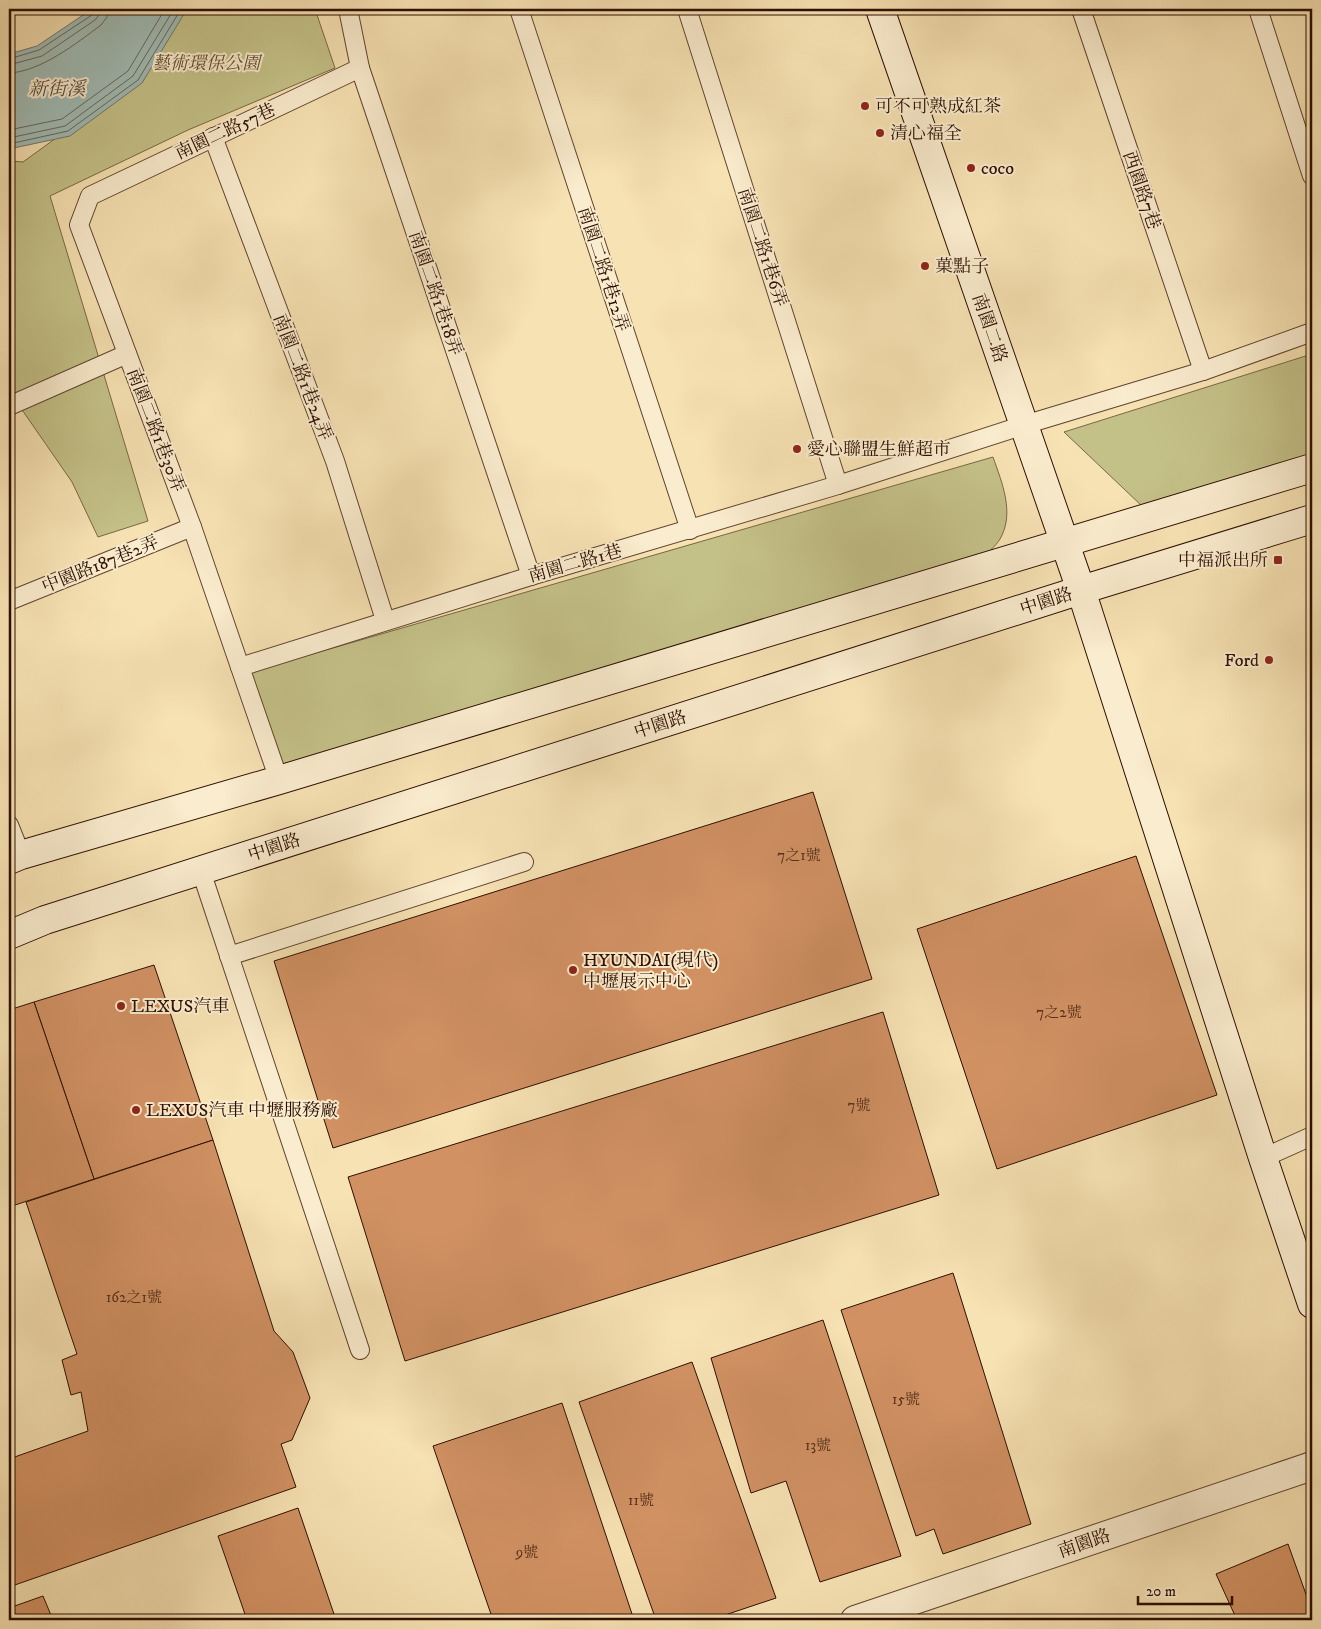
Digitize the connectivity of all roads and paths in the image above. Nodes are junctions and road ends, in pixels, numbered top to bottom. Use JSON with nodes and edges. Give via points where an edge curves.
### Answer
{"nodes":[{"id":1,"x":348,"y":9,"type":"edge"},
{"id":2,"x":519,"y":9,"type":"edge"},
{"id":3,"x":688,"y":9,"type":"edge"},
{"id":4,"x":880,"y":9,"type":"edge"},
{"id":5,"x":1081,"y":9,"type":"edge"},
{"id":6,"x":1258,"y":9,"type":"edge"},
{"id":7,"x":360,"y":68,"type":"junction"},
{"id":8,"x":213,"y":137,"type":"junction"},
{"id":9,"x":1312,"y":176,"type":"edge"},
{"id":10,"x":90,"y":196,"type":"joint"},
{"id":11,"x":1312,"y":332,"type":"edge"},
{"id":12,"x":127,"y":354,"type":"junction"},
{"id":13,"x":1203,"y":371,"type":"junction"},
{"id":14,"x":9,"y":406,"type":"edge"},
{"id":15,"x":1024,"y":425,"type":"junction"},
{"id":16,"x":1312,"y":468,"type":"edge"},
{"id":17,"x":838,"y":485,"type":"junction"},
{"id":18,"x":1312,"y":519,"type":"edge"},
{"id":19,"x":192,"y":527,"type":"junction"},
{"id":20,"x":690,"y":530,"type":"junction"},
{"id":21,"x":1064,"y":544,"type":"junction"},
{"id":22,"x":531,"y":576,"type":"junction"},
{"id":23,"x":1081,"y":590,"type":"junction"},
{"id":24,"x":9,"y":601,"type":"edge"},
{"id":25,"x":385,"y":620,"type":"junction"},
{"id":26,"x":240,"y":667,"type":"junction"},
{"id":27,"x":278,"y":780,"type":"junction"},
{"id":28,"x":9,"y":825,"type":"edge"},
{"id":29,"x":15,"y":858,"type":"edge"},
{"id":30,"x":524,"y":862,"type":"dead end"},
{"id":31,"x":201,"y":870,"type":"junction"},
{"id":32,"x":9,"y":935,"type":"edge"},
{"id":33,"x":229,"y":956,"type":"junction"},
{"id":34,"x":1312,"y":1136,"type":"edge"},
{"id":35,"x":1263,"y":1158,"type":"junction"},
{"id":36,"x":1312,"y":1304,"type":"edge"},
{"id":37,"x":360,"y":1350,"type":"dead end"},
{"id":38,"x":1312,"y":1466,"type":"edge"},
{"id":39,"x":855,"y":1620,"type":"edge"}],
"edges":[{"from":1,"to":7,"type":"lane","name":"南園二路1巷18弄"},
{"from":2,"to":20,"type":"lane","name":"南園二路1巷12弄"},
{"from":3,"to":17,"type":"lane","name":"南園二路1巷6弄"},
{"from":4,"to":15,"type":"main road","name":"南園二路"},
{"from":5,"to":13,"type":"lane","name":"西園路7巷"},
{"from":6,"to":9,"type":"lane"},
{"from":7,"to":8,"type":"lane","name":"南園二路57巷"},
{"from":7,"to":22,"type":"lane","name":"南園二路1巷18弄"},
{"from":8,"to":10,"type":"lane","name":"南園二路57巷"},
{"from":8,"to":25,"type":"lane","name":"南園二路1巷24弄","via":[[335,461]]},
{"from":10,"to":12,"type":"lane","name":"南園二路1巷30弄","via":[[79,225]]},
{"from":11,"to":13,"type":"lane","name":"南園二路1巷"},
{"from":12,"to":14,"type":"lane"},
{"from":12,"to":19,"type":"lane","name":"南園二路1巷30弄"},
{"from":13,"to":15,"type":"lane","name":"南園二路1巷"},
{"from":15,"to":17,"type":"lane","name":"南園二路1巷"},
{"from":15,"to":21,"type":"main road","name":"南園二路"},
{"from":16,"to":21,"type":"main road"},
{"from":17,"to":20,"type":"lane","name":"南園二路1巷"},
{"from":18,"to":23,"type":"main road","name":"中園路"},
{"from":19,"to":24,"type":"lane","name":"中園路187巷2弄"},
{"from":19,"to":26,"type":"lane","name":"南園二路1巷30弄"},
{"from":20,"to":22,"type":"lane","name":"南園二路1巷"},
{"from":21,"to":23,"type":"main road","name":"南園二路"},
{"from":21,"to":27,"type":"main road"},
{"from":22,"to":25,"type":"lane","name":"南園二路1巷"},
{"from":23,"to":31,"type":"main road","name":"中園路"},
{"from":23,"to":35,"type":"main road","name":"南園二路"},
{"from":25,"to":26,"type":"lane","name":"南園二路1巷"},
{"from":26,"to":27,"type":"lane"},
{"from":27,"to":29,"type":"main road"},
{"from":28,"to":29,"type":"lane"},
{"from":30,"to":33,"type":"lane"},
{"from":31,"to":32,"type":"main road","name":"中園路","via":[[45,920]]},
{"from":31,"to":33,"type":"lane"},
{"from":33,"to":37,"type":"lane"},
{"from":34,"to":35,"type":"lane"},
{"from":35,"to":36,"type":"main road","name":"南園二路"},
{"from":38,"to":39,"type":"main road","name":"南園路"}]}
